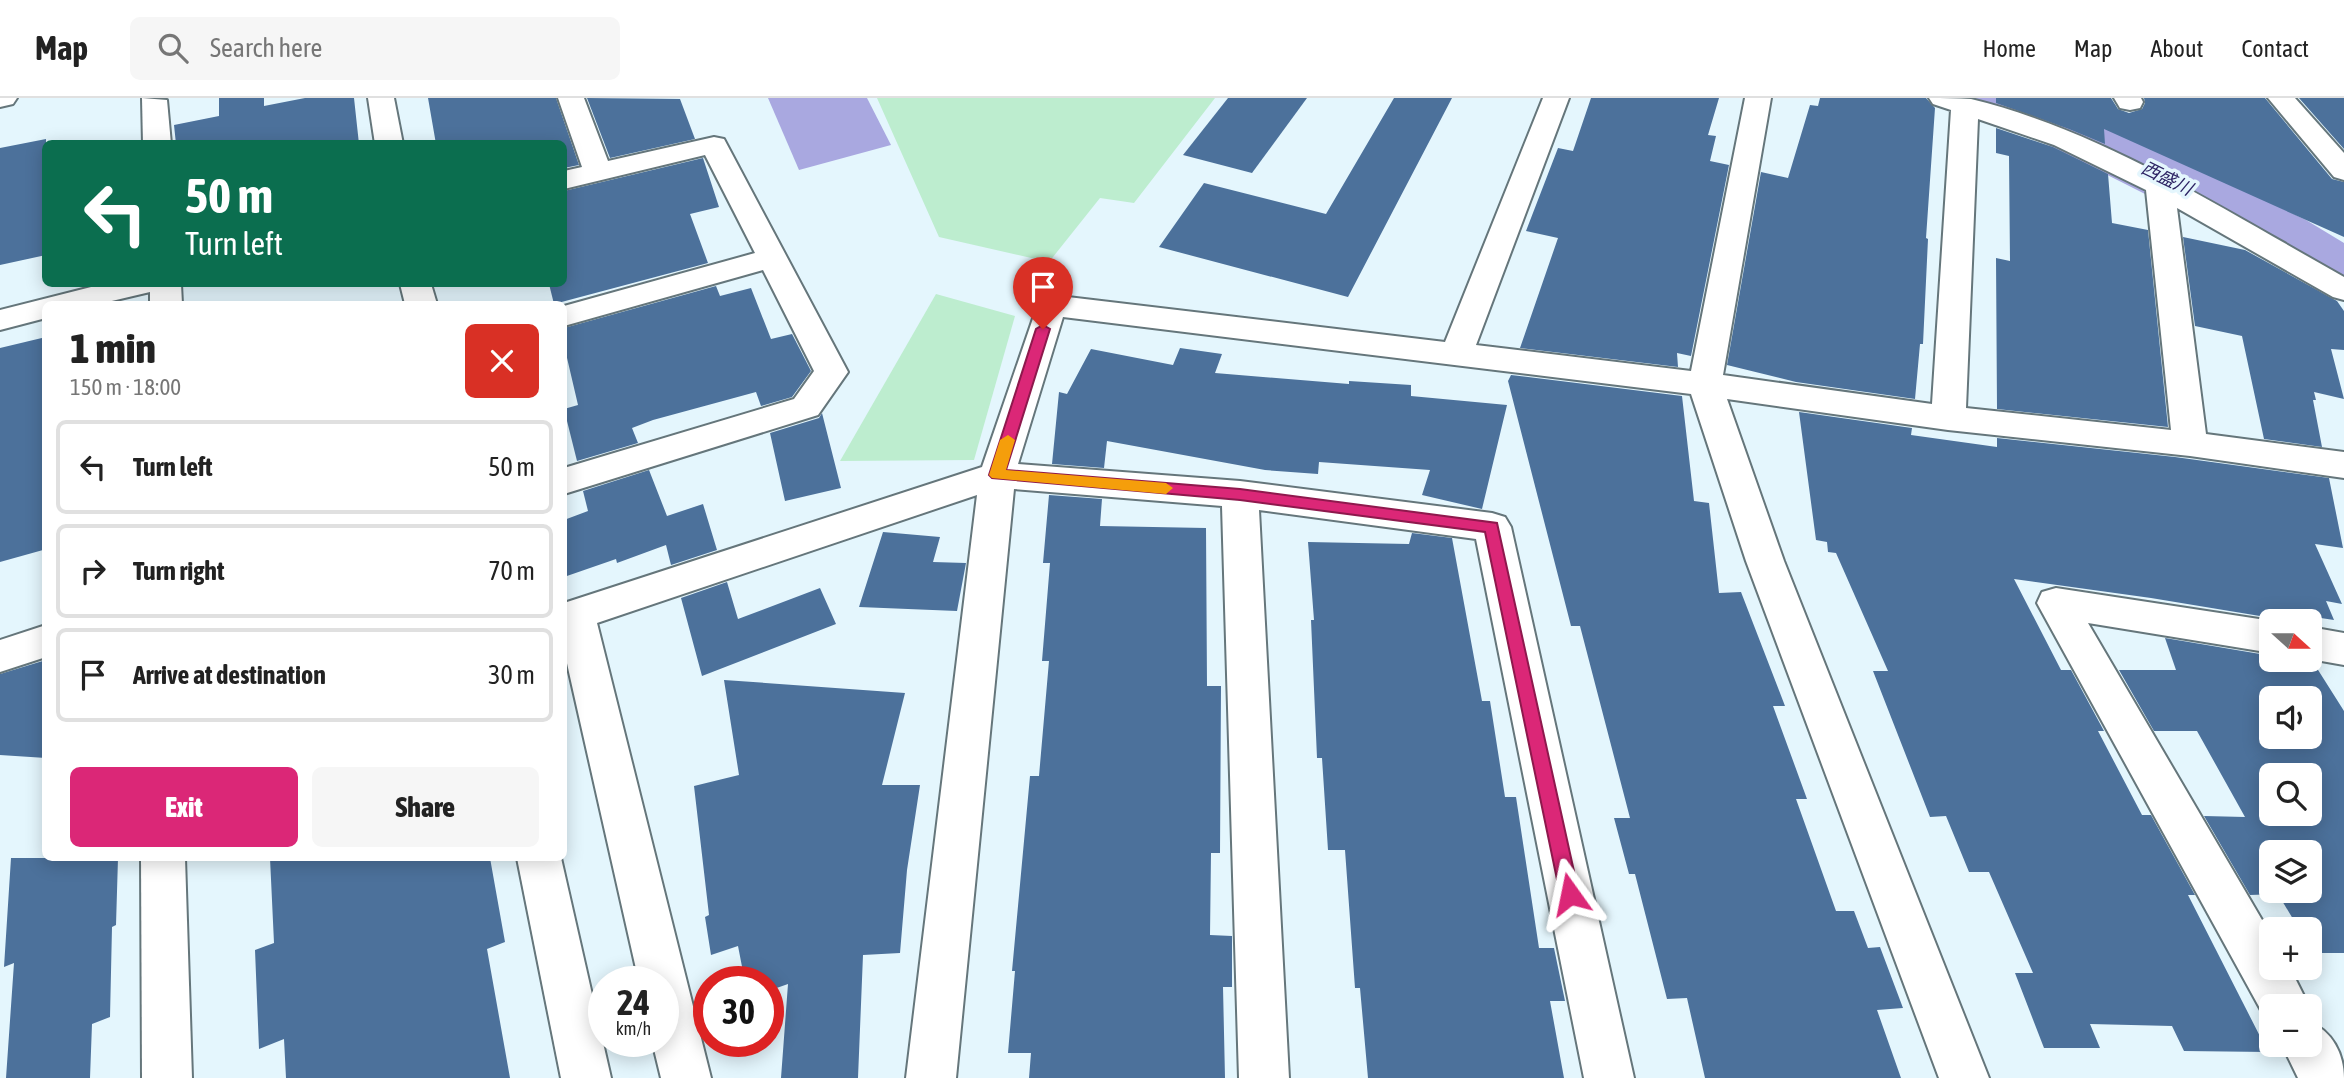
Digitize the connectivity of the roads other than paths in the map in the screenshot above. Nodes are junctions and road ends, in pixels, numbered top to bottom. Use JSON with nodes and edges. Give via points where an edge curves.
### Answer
{"nodes":[{"id":1,"x":381,"y":98,"type":"edge"},
{"id":2,"x":570,"y":98,"type":"edge"},
{"id":3,"x":1556,"y":98,"type":"edge"},
{"id":4,"x":1758,"y":98,"type":"edge"},
{"id":5,"x":2281,"y":98,"type":"edge"},
{"id":6,"x":149,"y":99,"type":"edge"},
{"id":7,"x":1953,"y":102,"type":"edge"},
{"id":8,"x":156,"y":140,"type":"edge"},
{"id":9,"x":388,"y":140,"type":"edge"},
{"id":10,"x":2344,"y":171,"type":"edge"},
{"id":11,"x":598,"y":172,"type":"junction"},
{"id":12,"x":567,"y":179,"type":"edge"},
{"id":13,"x":2160,"y":186,"type":"junction"},
{"id":14,"x":773,"y":258,"type":"junction"},
{"id":15,"x":130,"y":287,"type":"edge"},
{"id":16,"x":2344,"y":290,"type":"edge"},
{"id":17,"x":72,"y":301,"type":"edge"},
{"id":18,"x":42,"y":309,"type":"edge"},
{"id":19,"x":567,"y":315,"type":"edge"},
{"id":20,"x":0,"y":320,"type":"edge"},
{"id":21,"x":1456,"y":356,"type":"junction"},
{"id":22,"x":1705,"y":384,"type":"junction"},
{"id":23,"x":1948,"y":418,"type":"junction"},
{"id":24,"x":2190,"y":444,"type":"junction"},
{"id":25,"x":2344,"y":465,"type":"edge"},
{"id":26,"x":997,"y":475,"type":"junction"},
{"id":27,"x":567,"y":480,"type":"edge"},
{"id":28,"x":1240,"y":494,"type":"junction"},
{"id":29,"x":2259,"y":635,"type":"edge"},
{"id":30,"x":42,"y":642,"type":"edge"},
{"id":31,"x":2322,"y":645,"type":"edge"},
{"id":32,"x":2344,"y":649,"type":"edge"},
{"id":33,"x":0,"y":656,"type":"edge"},
{"id":34,"x":163,"y":861,"type":"edge"},
{"id":35,"x":540,"y":861,"type":"edge"},
{"id":36,"x":659,"y":966,"type":"edge"},
{"id":37,"x":2279,"y":994,"type":"edge"},
{"id":38,"x":679,"y":1049,"type":"edge"},
{"id":39,"x":2314,"y":1057,"type":"edge"},
{"id":40,"x":167,"y":1078,"type":"edge"},
{"id":41,"x":586,"y":1078,"type":"edge"},
{"id":42,"x":686,"y":1078,"type":"edge"},
{"id":43,"x":931,"y":1078,"type":"edge"},
{"id":44,"x":1264,"y":1078,"type":"edge"},
{"id":45,"x":1609,"y":1078,"type":"edge"},
{"id":46,"x":1964,"y":1078,"type":"edge"},
{"id":47,"x":2326,"y":1078,"type":"edge"}],
"edges":[{"from":1,"to":9,"type":"street"},
{"from":2,"to":11,"type":"street"},
{"from":3,"to":21,"type":"street"},
{"from":4,"to":22,"type":"street"},
{"from":5,"to":10,"type":"street"},
{"from":6,"to":8,"type":"street"},
{"from":7,"to":13,"type":"street","via":[[2064,139]]},
{"from":7,"to":23,"type":"street"},
{"from":11,"to":12,"type":"street"},
{"from":11,"to":14,"type":"street","via":[[714,145]]},
{"from":13,"to":16,"type":"street"},
{"from":13,"to":24,"type":"street"},
{"from":14,"to":19,"type":"street"},
{"from":14,"to":27,"type":"street","via":[[831,372],[806,407]]},
{"from":15,"to":17,"type":"street"},
{"from":18,"to":20,"type":"street"},
{"from":21,"to":22,"type":"street"},
{"from":21,"to":26,"type":"street","via":[[1051,305]]},
{"from":22,"to":23,"type":"street"},
{"from":22,"to":46,"type":"street","via":[[1765,561]]},
{"from":23,"to":24,"type":"street"},
{"from":24,"to":25,"type":"street"},
{"from":26,"to":28,"type":"street"},
{"from":26,"to":36,"type":"street","via":[[575,615]]},
{"from":26,"to":43,"type":"street"},
{"from":28,"to":44,"type":"street"},
{"from":28,"to":45,"type":"street","via":[[1492,527]]},
{"from":29,"to":37,"type":"street","via":[[2056,603]]},
{"from":30,"to":33,"type":"street"},
{"from":31,"to":32,"type":"street"},
{"from":34,"to":40,"type":"street"},
{"from":35,"to":41,"type":"street"},
{"from":38,"to":42,"type":"street"},
{"from":39,"to":47,"type":"street"}]}
